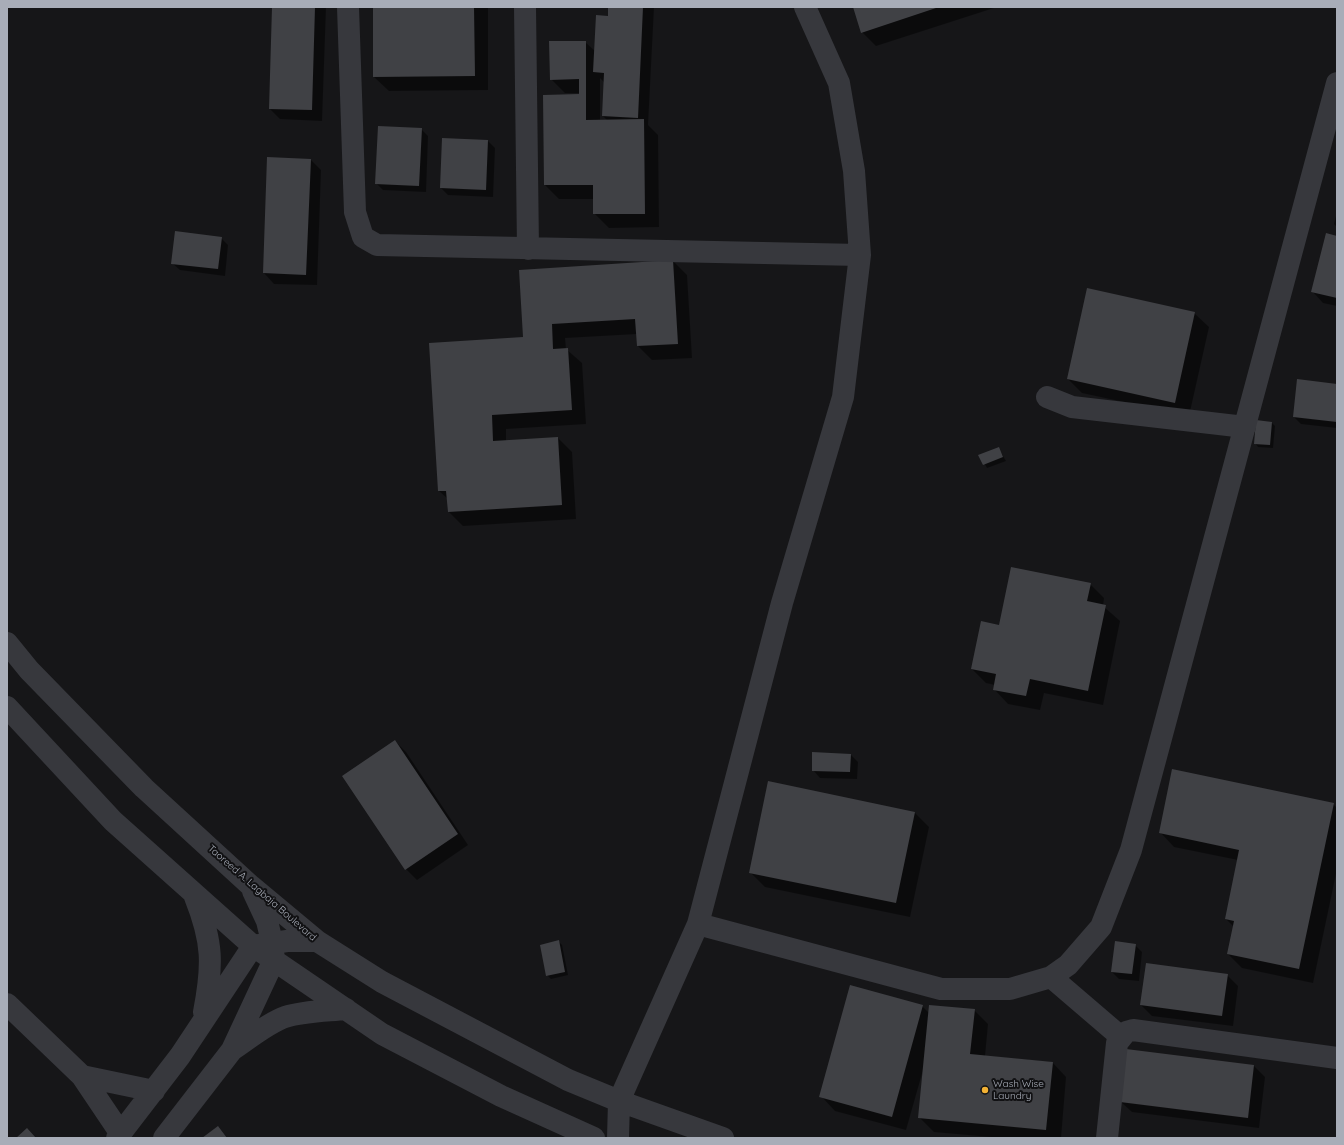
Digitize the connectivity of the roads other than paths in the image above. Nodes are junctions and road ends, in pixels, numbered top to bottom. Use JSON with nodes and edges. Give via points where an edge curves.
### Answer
{"nodes":[{"id":1,"x":348,"y":7,"type":"edge"},
{"id":2,"x":525,"y":7,"type":"edge"},
{"id":3,"x":804,"y":7,"type":"edge"},
{"id":4,"x":1337,"y":83,"type":"edge"},
{"id":5,"x":528,"y":249,"type":"junction"},
{"id":6,"x":860,"y":255,"type":"junction"},
{"id":7,"x":1047,"y":397,"type":"dead end"},
{"id":8,"x":1245,"y":427,"type":"junction"},
{"id":9,"x":7,"y":643,"type":"edge"},
{"id":10,"x":7,"y":707,"type":"edge"},
{"id":11,"x":251,"y":886,"type":"junction"},
{"id":12,"x":192,"y":890,"type":"junction"},
{"id":13,"x":698,"y":924,"type":"junction"},
{"id":14,"x":317,"y":941,"type":"junction"},
{"id":15,"x":266,"y":949,"type":"junction"},
{"id":16,"x":1051,"y":977,"type":"junction"},
{"id":17,"x":7,"y":1004,"type":"edge"},
{"id":18,"x":346,"y":1009,"type":"junction"},
{"id":19,"x":203,"y":1021,"type":"junction"},
{"id":20,"x":1121,"y":1037,"type":"junction"},
{"id":21,"x":232,"y":1050,"type":"junction"},
{"id":22,"x":1337,"y":1058,"type":"edge"},
{"id":23,"x":82,"y":1076,"type":"junction"},
{"id":24,"x":154,"y":1091,"type":"junction"},
{"id":25,"x":619,"y":1101,"type":"junction"},
{"id":26,"x":119,"y":1136,"type":"edge"},
{"id":27,"x":164,"y":1138,"type":"edge"},
{"id":28,"x":594,"y":1138,"type":"edge"},
{"id":29,"x":618,"y":1138,"type":"edge"},
{"id":30,"x":723,"y":1138,"type":"edge"},
{"id":31,"x":1107,"y":1138,"type":"edge"}],
"edges":[{"from":1,"to":5,"type":"street","via":[[355,212],[363,237],[377,245]]},
{"from":2,"to":5,"type":"street"},
{"from":3,"to":6,"type":"street","via":[[839,83],[854,171]]},
{"from":4,"to":8,"type":"street"},
{"from":5,"to":6,"type":"street"},
{"from":6,"to":13,"type":"street","via":[[843,397],[782,603]]},
{"from":7,"to":8,"type":"street","via":[[1072,407]]},
{"from":8,"to":16,"type":"street","via":[[1131,850],[1101,927],[1068,965]]},
{"from":9,"to":11,"type":"street","name":"Taoreed A. Lagbaja Boulevard","via":[[29,670],[144,788]]},
{"from":10,"to":12,"type":"street","via":[[113,821]]},
{"from":11,"to":14,"type":"street","name":"Taoreed A. Lagbaja Boulevard"},
{"from":11,"to":15,"type":"street","via":[[267,921]]},
{"from":12,"to":15,"type":"street"},
{"from":12,"to":19,"type":"street","via":[[206,924],[210,952],[211,977]]},
{"from":13,"to":16,"type":"street","via":[[941,988],[1010,990]]},
{"from":13,"to":25,"type":"street"},
{"from":14,"to":15,"type":"street"},
{"from":14,"to":25,"type":"street","name":"Taoreed A. Lagbaja Boulevard","via":[[382,982],[568,1080]]},
{"from":15,"to":18,"type":"street"},
{"from":15,"to":19,"type":"street"},
{"from":15,"to":21,"type":"street"},
{"from":16,"to":20,"type":"street"},
{"from":17,"to":23,"type":"street"},
{"from":18,"to":21,"type":"street","via":[[284,1017]]},
{"from":18,"to":28,"type":"street","via":[[382,1034],[419,1054],[501,1096]]},
{"from":19,"to":24,"type":"street"},
{"from":20,"to":22,"type":"street","via":[[1133,1030]]},
{"from":20,"to":31,"type":"street","via":[[1117,1043]]},
{"from":21,"to":27,"type":"street"},
{"from":23,"to":24,"type":"street"},
{"from":23,"to":26,"type":"street"},
{"from":24,"to":26,"type":"street"},
{"from":25,"to":29,"type":"street"},
{"from":25,"to":30,"type":"street","name":"Taoreed A. Lagbaja Boulevard"}]}
